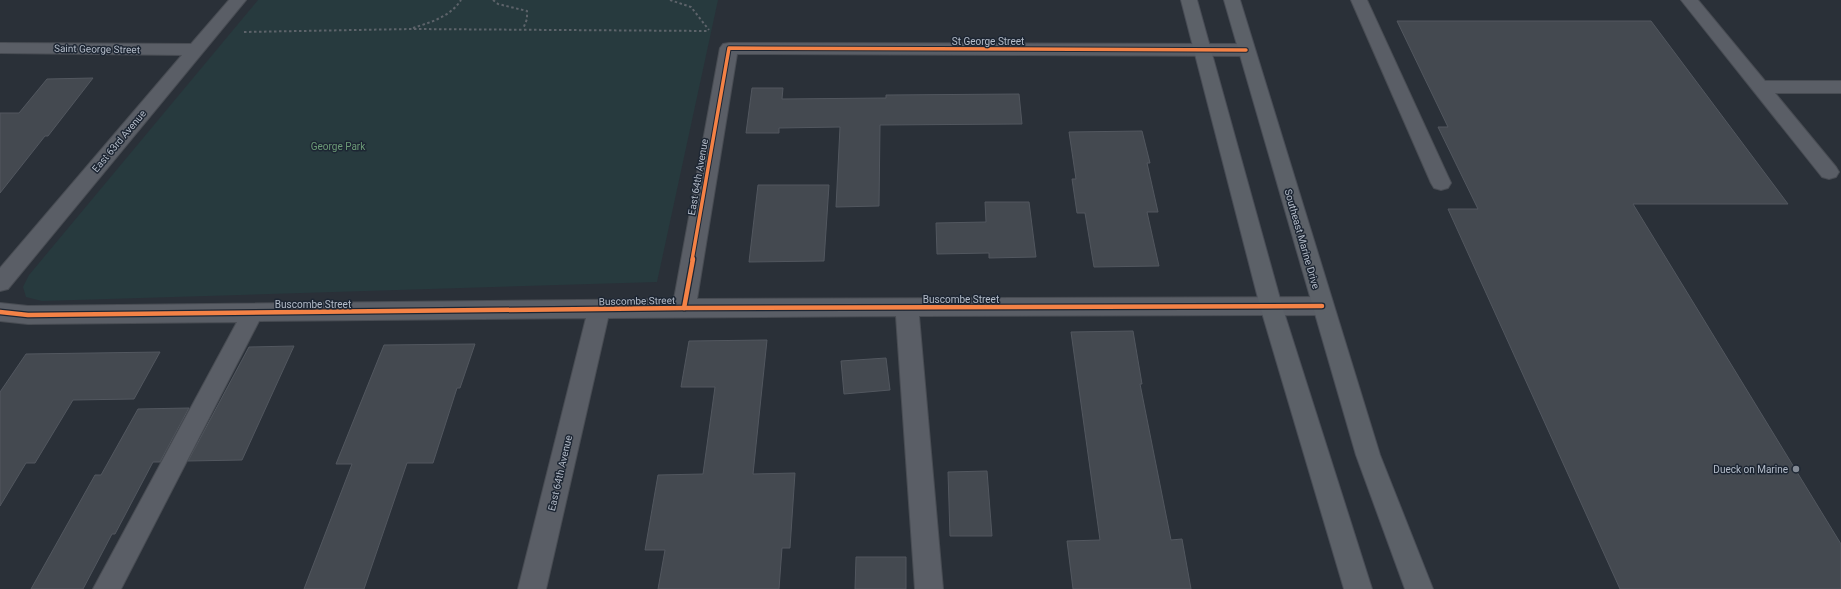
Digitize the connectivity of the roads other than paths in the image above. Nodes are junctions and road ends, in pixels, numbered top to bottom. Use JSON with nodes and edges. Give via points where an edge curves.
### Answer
{"nodes":[{"id":1,"x":238,"y":0,"type":"edge"},
{"id":2,"x":1189,"y":0,"type":"edge"},
{"id":3,"x":1232,"y":0,"type":"edge"},
{"id":4,"x":1359,"y":0,"type":"edge"},
{"id":5,"x":1689,"y":0,"type":"edge"},
{"id":6,"x":0,"y":48,"type":"edge"},
{"id":7,"x":729,"y":48,"type":"joint"},
{"id":8,"x":195,"y":50,"type":"junction"},
{"id":9,"x":1202,"y":50,"type":"junction"},
{"id":10,"x":1246,"y":50,"type":"junction"},
{"id":11,"x":1760,"y":87,"type":"junction"},
{"id":12,"x":1841,"y":88,"type":"edge"},
{"id":13,"x":1837,"y":177,"type":"edge"},
{"id":14,"x":1441,"y":183,"type":"dead end"},
{"id":15,"x":0,"y":283,"type":"edge"},
{"id":16,"x":1271,"y":306,"type":"junction"},
{"id":17,"x":1322,"y":306,"type":"junction"},
{"id":18,"x":684,"y":308,"type":"junction"},
{"id":19,"x":907,"y":308,"type":"junction"},
{"id":20,"x":599,"y":310,"type":"junction"},
{"id":21,"x":0,"y":312,"type":"edge"},
{"id":22,"x":253,"y":312,"type":"junction"},
{"id":23,"x":108,"y":589,"type":"edge"},
{"id":24,"x":532,"y":589,"type":"edge"},
{"id":25,"x":929,"y":589,"type":"edge"},
{"id":26,"x":1358,"y":589,"type":"edge"},
{"id":27,"x":1419,"y":589,"type":"edge"}],
"edges":[{"from":1,"to":8,"type":"street","name":"East 63rd Avenue"},
{"from":2,"to":9,"type":"main road"},
{"from":3,"to":10,"type":"main road","name":"Southeast Marine Drive"},
{"from":4,"to":14,"type":"street"},
{"from":5,"to":11,"type":"street"},
{"from":6,"to":8,"type":"street","name":"Saint George Street"},
{"from":7,"to":9,"type":"street","name":"St George Street"},
{"from":7,"to":18,"type":"street","name":"East 64th Avenue"},
{"from":8,"to":15,"type":"street","name":"East 63rd Avenue"},
{"from":9,"to":10,"type":"street","name":"St George Street"},
{"from":9,"to":16,"type":"main road"},
{"from":10,"to":17,"type":"main road","name":"Southeast Marine Drive"},
{"from":11,"to":12,"type":"street"},
{"from":11,"to":13,"type":"street"},
{"from":16,"to":17,"type":"street","name":"Buscombe Street"},
{"from":16,"to":19,"type":"street","name":"Buscombe Street"},
{"from":16,"to":26,"type":"main road"},
{"from":17,"to":27,"type":"main road","name":"Southeast Marine Drive","via":[[1368,455]]},
{"from":18,"to":19,"type":"street","name":"Buscombe Street"},
{"from":18,"to":20,"type":"street","name":"Buscombe Street"},
{"from":19,"to":25,"type":"street"},
{"from":20,"to":22,"type":"street","name":"Buscombe Street"},
{"from":20,"to":24,"type":"street","name":"East 64th Avenue"},
{"from":21,"to":22,"type":"street","name":"Buscombe Street"},
{"from":22,"to":23,"type":"street"}]}
